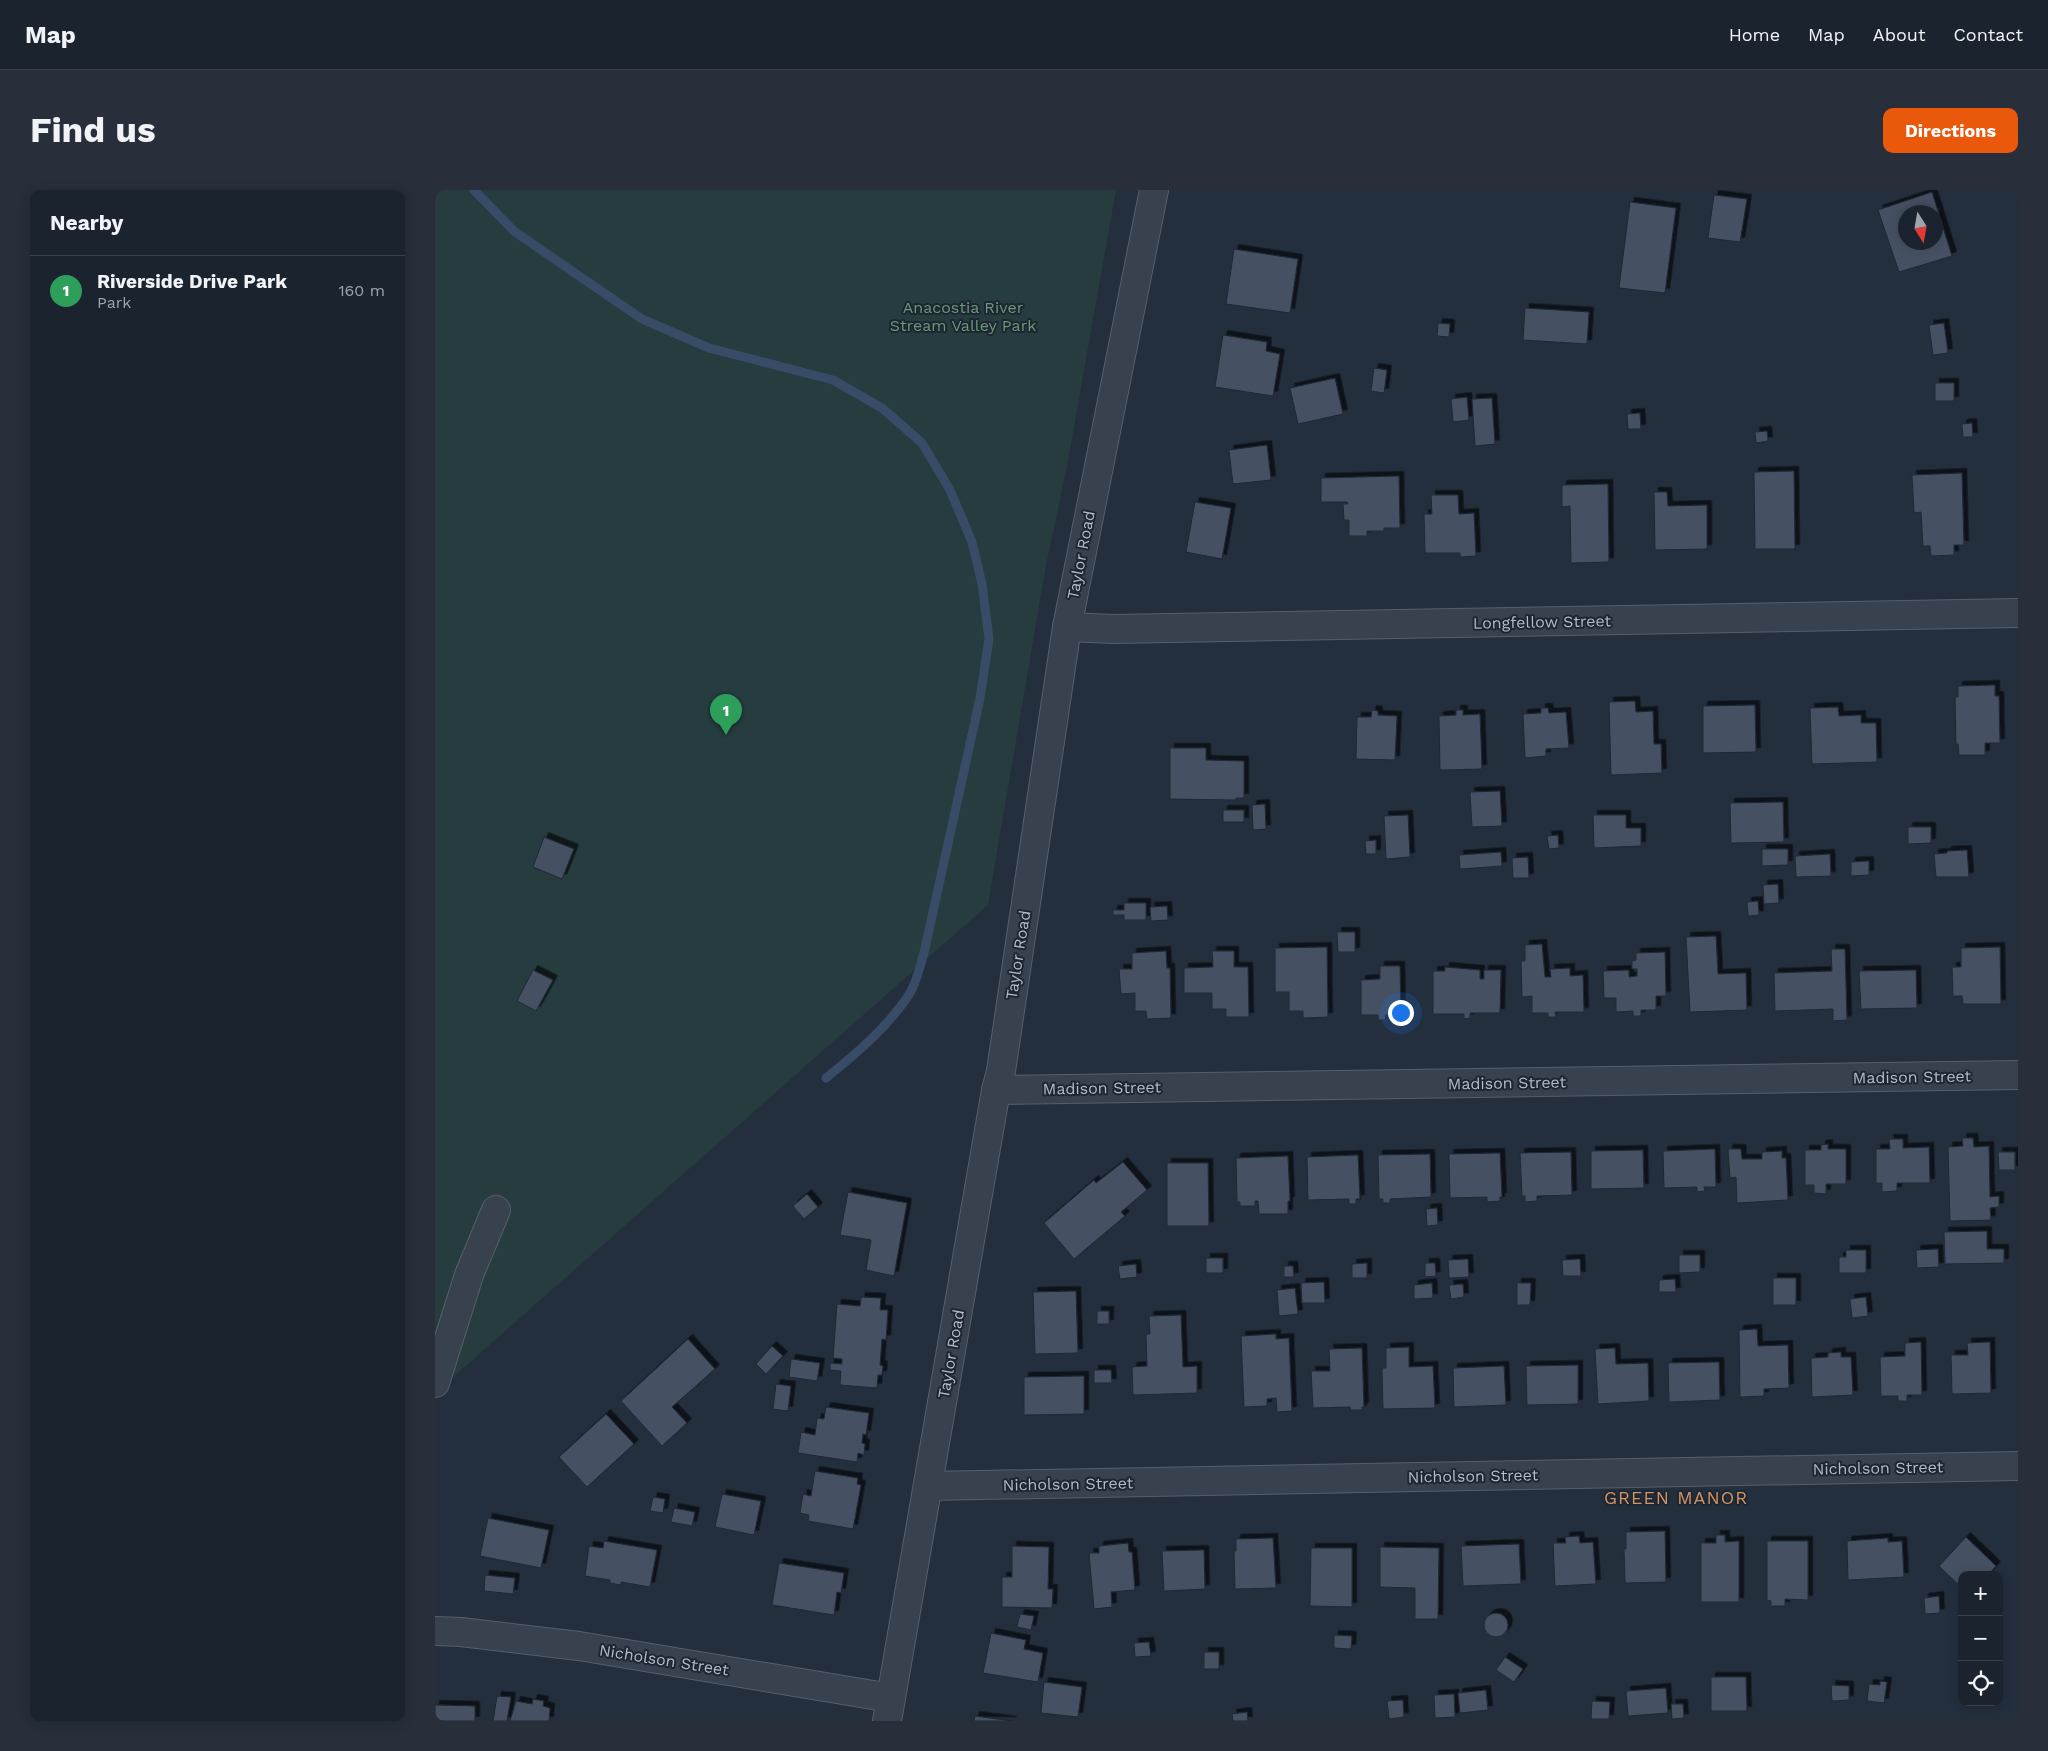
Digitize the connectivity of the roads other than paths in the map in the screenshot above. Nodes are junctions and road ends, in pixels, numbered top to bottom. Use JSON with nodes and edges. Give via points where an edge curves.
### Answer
{"nodes":[{"id":1,"x":1153,"y":190,"type":"edge"},
{"id":2,"x":2018,"y":613,"type":"edge"},
{"id":3,"x":1067,"y":627,"type":"junction"},
{"id":4,"x":2018,"y":1075,"type":"edge"},
{"id":5,"x":996,"y":1090,"type":"junction"},
{"id":6,"x":496,"y":1210,"type":"dead end"},
{"id":7,"x":435,"y":1383,"type":"edge"},
{"id":8,"x":2018,"y":1466,"type":"edge"},
{"id":9,"x":928,"y":1486,"type":"junction"},
{"id":10,"x":435,"y":1631,"type":"edge"},
{"id":11,"x":889,"y":1709,"type":"edge"}],
"edges":[{"from":1,"to":3,"type":"street","name":"Taylor Road"},
{"from":2,"to":3,"type":"street","name":"Longfellow Street","via":[[1113,629]]},
{"from":3,"to":5,"type":"street","name":"Taylor Road"},
{"from":4,"to":5,"type":"street","name":"Madison Street"},
{"from":5,"to":9,"type":"street","name":"Taylor Road"},
{"from":6,"to":7,"type":"street","via":[[469,1275]]},
{"from":8,"to":9,"type":"street","name":"Nicholson Street"},
{"from":9,"to":11,"type":"street","name":"Taylor Road"},
{"from":10,"to":11,"type":"street","name":"Nicholson Street","via":[[579,1646]]}]}
